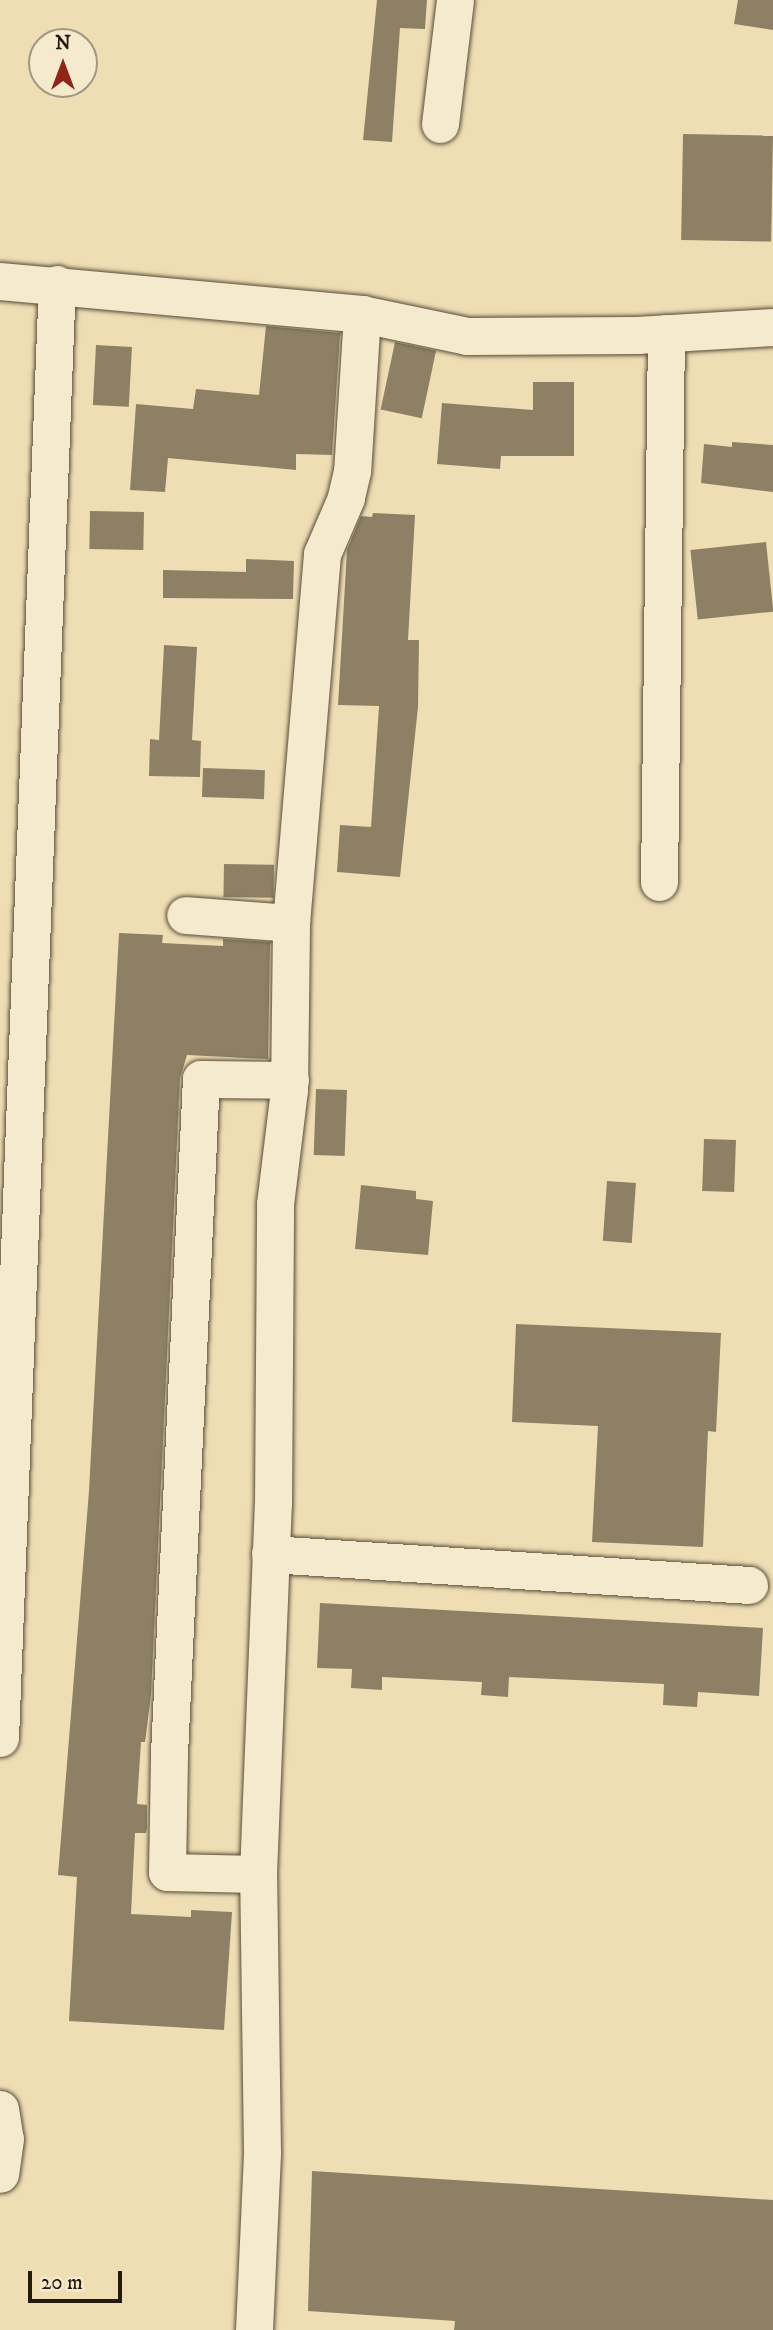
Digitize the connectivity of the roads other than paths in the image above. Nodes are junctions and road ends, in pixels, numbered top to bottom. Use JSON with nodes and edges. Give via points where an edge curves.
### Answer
{"nodes":[{"id":1,"x":455,"y":0,"type":"edge"},
{"id":2,"x":440,"y":124,"type":"dead end"},
{"id":3,"x":0,"y":281,"type":"edge"},
{"id":4,"x":57,"y":284,"type":"junction"},
{"id":5,"x":362,"y":314,"type":"junction"},
{"id":6,"x":773,"y":327,"type":"edge"},
{"id":7,"x":666,"y":333,"type":"junction"},
{"id":8,"x":659,"y":882,"type":"dead end"},
{"id":9,"x":185,"y":915,"type":"dead end"},
{"id":10,"x":291,"y":923,"type":"junction"},
{"id":11,"x":289,"y":1080,"type":"junction"},
{"id":12,"x":270,"y":1554,"type":"junction"},
{"id":13,"x":748,"y":1586,"type":"dead end"},
{"id":14,"x":0,"y":1738,"type":"edge"},
{"id":15,"x":258,"y":1874,"type":"junction"},
{"id":16,"x":0,"y":2109,"type":"edge"},
{"id":17,"x":0,"y":2174,"type":"edge"},
{"id":18,"x":254,"y":2330,"type":"edge"}],
"edges":[{"from":1,"to":2,"type":"street"},
{"from":3,"to":4,"type":"street"},
{"from":4,"to":5,"type":"street"},
{"from":4,"to":14,"type":"street"},
{"from":5,"to":7,"type":"street","via":[[467,337]]},
{"from":5,"to":10,"type":"street","via":[[352,471],[346,498],[322,554]]},
{"from":6,"to":7,"type":"street"},
{"from":7,"to":8,"type":"street"},
{"from":9,"to":10,"type":"street"},
{"from":10,"to":11,"type":"street"},
{"from":11,"to":12,"type":"street","via":[[275,1204]]},
{"from":11,"to":15,"type":"street","via":[[201,1079],[169,1754],[167,1872]]},
{"from":12,"to":13,"type":"street"},
{"from":12,"to":15,"type":"street"},
{"from":15,"to":18,"type":"street","via":[[262,2152]]},
{"from":16,"to":17,"type":"street","via":[[5,2139]]}]}
